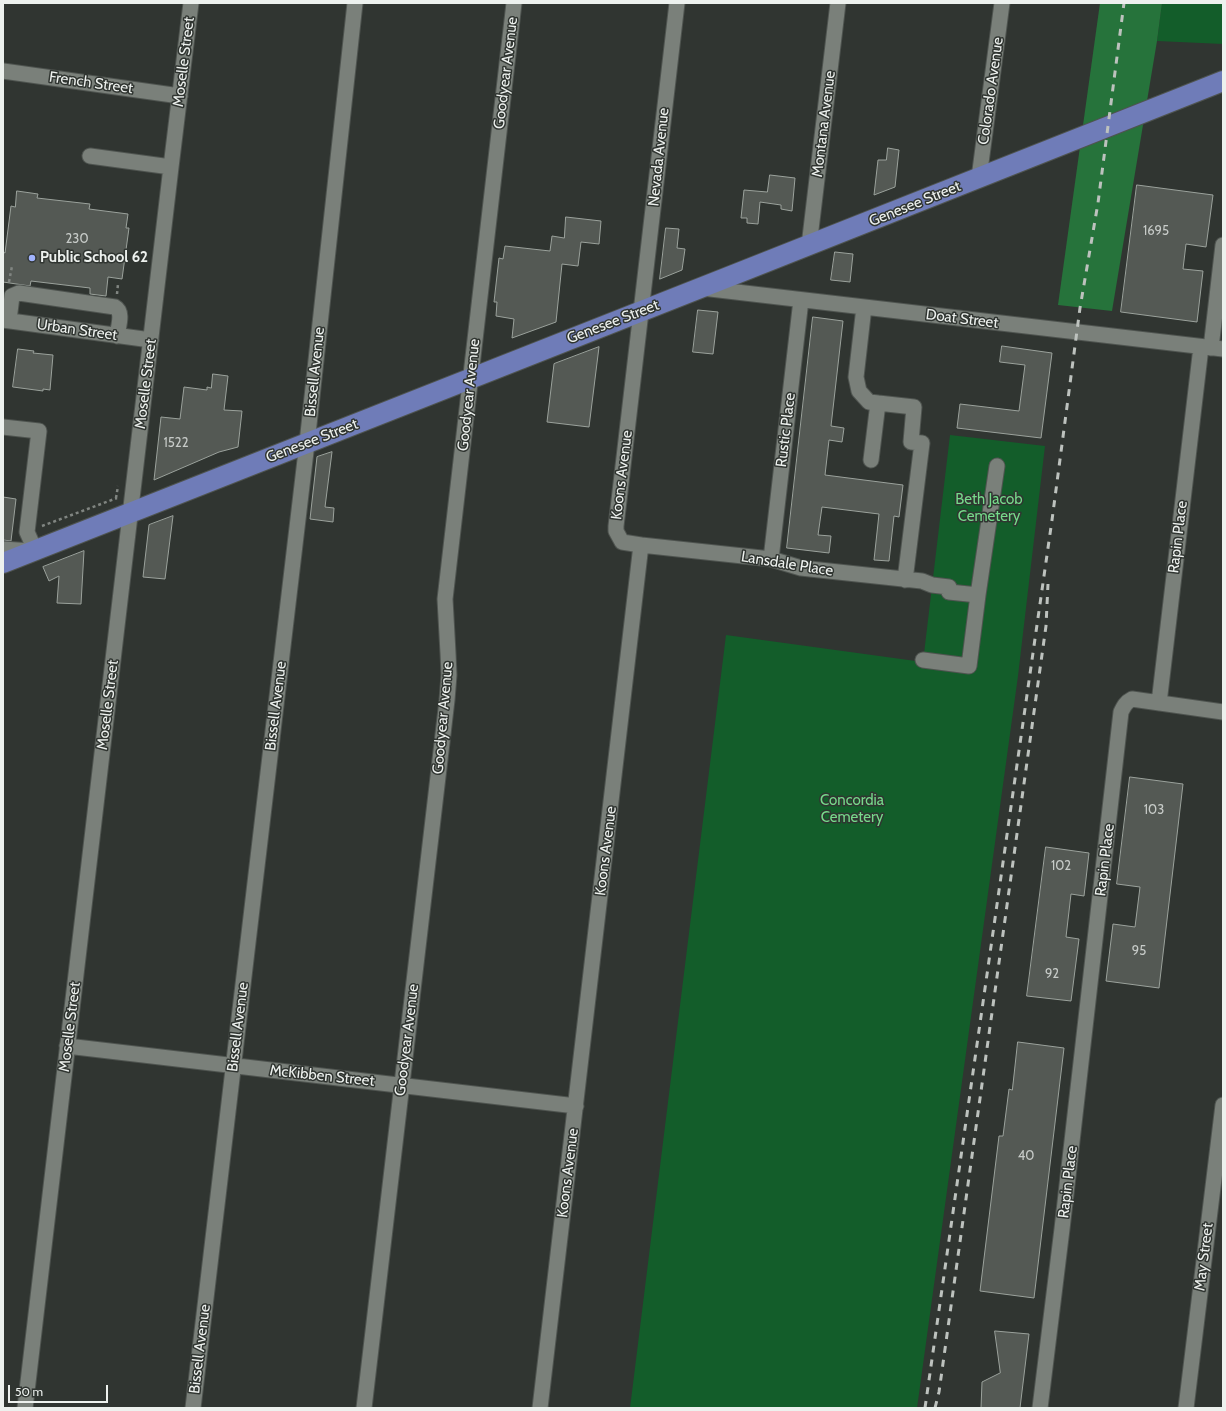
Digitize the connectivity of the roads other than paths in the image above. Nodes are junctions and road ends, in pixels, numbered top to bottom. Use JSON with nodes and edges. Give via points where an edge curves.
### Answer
{"nodes":[{"id":1,"x":191,"y":3,"type":"edge"},
{"id":2,"x":355,"y":3,"type":"edge"},
{"id":3,"x":514,"y":3,"type":"edge"},
{"id":4,"x":677,"y":3,"type":"edge"},
{"id":5,"x":838,"y":3,"type":"edge"},
{"id":6,"x":1002,"y":3,"type":"edge"},
{"id":7,"x":3,"y":71,"type":"edge"},
{"id":8,"x":1223,"y":81,"type":"edge"},
{"id":9,"x":180,"y":96,"type":"junction"},
{"id":10,"x":90,"y":156,"type":"dead end"},
{"id":11,"x":171,"y":167,"type":"junction"},
{"id":12,"x":979,"y":178,"type":"junction"},
{"id":13,"x":1223,"y":245,"type":"edge"},
{"id":14,"x":809,"y":246,"type":"junction"},
{"id":15,"x":701,"y":288,"type":"junction"},
{"id":16,"x":801,"y":300,"type":"junction"},
{"id":17,"x":864,"y":307,"type":"junction"},
{"id":18,"x":642,"y":311,"type":"junction"},
{"id":19,"x":6,"y":320,"type":"edge"},
{"id":20,"x":117,"y":336,"type":"junction"},
{"id":21,"x":151,"y":340,"type":"junction"},
{"id":22,"x":1212,"y":348,"type":"edge"},
{"id":23,"x":470,"y":378,"type":"junction"},
{"id":24,"x":878,"y":403,"type":"junction"},
{"id":25,"x":3,"y":427,"type":"edge"},
{"id":26,"x":307,"y":443,"type":"junction"},
{"id":27,"x":871,"y":460,"type":"dead end"},
{"id":28,"x":997,"y":466,"type":"dead end"},
{"id":29,"x":130,"y":512,"type":"junction"},
{"id":30,"x":641,"y":545,"type":"junction"},
{"id":31,"x":3,"y":549,"type":"edge"},
{"id":32,"x":33,"y":551,"type":"junction"},
{"id":33,"x":770,"y":560,"type":"junction"},
{"id":34,"x":3,"y":563,"type":"edge"},
{"id":35,"x":905,"y":580,"type":"junction"},
{"id":36,"x":978,"y":595,"type":"junction"},
{"id":37,"x":923,"y":660,"type":"dead end"},
{"id":38,"x":1159,"y":703,"type":"junction"},
{"id":39,"x":1223,"y":712,"type":"edge"},
{"id":40,"x":67,"y":1046,"type":"junction"},
{"id":41,"x":233,"y":1066,"type":"junction"},
{"id":42,"x":402,"y":1085,"type":"junction"},
{"id":43,"x":576,"y":1106,"type":"junction"},
{"id":44,"x":1223,"y":1106,"type":"edge"},
{"id":45,"x":25,"y":1408,"type":"edge"},
{"id":46,"x":193,"y":1408,"type":"edge"},
{"id":47,"x":364,"y":1408,"type":"edge"},
{"id":48,"x":540,"y":1408,"type":"edge"},
{"id":49,"x":1040,"y":1408,"type":"edge"},
{"id":50,"x":1186,"y":1408,"type":"edge"}],
"edges":[{"from":1,"to":9,"type":"street","name":"Moselle Street"},
{"from":2,"to":26,"type":"street","name":"Bissell Avenue"},
{"from":3,"to":23,"type":"street","name":"Goodyear Avenue"},
{"from":4,"to":18,"type":"street","name":"Nevada Avenue"},
{"from":5,"to":14,"type":"street","name":"Montana Avenue"},
{"from":6,"to":12,"type":"street","name":"Colorado Avenue"},
{"from":7,"to":9,"type":"street","name":"French Street"},
{"from":8,"to":12,"type":"main road","name":"Genesee Street"},
{"from":9,"to":11,"type":"street","name":"Moselle Street"},
{"from":10,"to":11,"type":"street"},
{"from":11,"to":21,"type":"street","name":"Moselle Street"},
{"from":12,"to":14,"type":"main road","name":"Genesee Street"},
{"from":13,"to":22,"type":"street","name":"Rapin Place"},
{"from":14,"to":15,"type":"main road","name":"Genesee Street"},
{"from":15,"to":16,"type":"street","name":"Doat Street"},
{"from":15,"to":18,"type":"main road","name":"Genesee Street"},
{"from":16,"to":17,"type":"street","name":"Doat Street"},
{"from":16,"to":33,"type":"street","name":"Rustic Place"},
{"from":17,"to":22,"type":"street","name":"Doat Street"},
{"from":17,"to":24,"type":"street","via":[[856,377],[860,391],[869,402]]},
{"from":18,"to":23,"type":"main road","name":"Genesee Street"},
{"from":18,"to":30,"type":"street","name":"Koons Avenue","via":[[616,532],[622,542]]},
{"from":19,"to":20,"type":"street","name":"Urban Street"},
{"from":19,"to":20,"type":"street","via":[[12,296],[19,293],[115,307],[120,313]]},
{"from":20,"to":21,"type":"street","name":"Urban Street"},
{"from":21,"to":29,"type":"street","name":"Moselle Street"},
{"from":22,"to":38,"type":"street","name":"Rapin Place"},
{"from":23,"to":26,"type":"main road","name":"Genesee Street"},
{"from":23,"to":42,"type":"street","name":"Goodyear Avenue","via":[[445,603],[449,675],[447,700]]},
{"from":24,"to":27,"type":"street"},
{"from":24,"to":35,"type":"street","via":[[914,407],[910,442],[922,443]]},
{"from":25,"to":32,"type":"street","via":[[39,431],[27,532]]},
{"from":26,"to":29,"type":"main road","name":"Genesee Street"},
{"from":26,"to":41,"type":"street","name":"Bissell Avenue"},
{"from":28,"to":36,"type":"street"},
{"from":29,"to":32,"type":"main road","name":"Genesee Street"},
{"from":29,"to":40,"type":"street","name":"Moselle Street"},
{"from":30,"to":33,"type":"street","name":"Lansdale Place"},
{"from":30,"to":43,"type":"street","name":"Koons Avenue"},
{"from":31,"to":32,"type":"street"},
{"from":32,"to":34,"type":"main road","name":"Genesee Street"},
{"from":33,"to":35,"type":"street","name":"Lansdale Place","via":[[801,568]]},
{"from":35,"to":36,"type":"street","name":"Lansdale Place","via":[[949,587],[949,592]]},
{"from":36,"to":37,"type":"street","via":[[969,666]]},
{"from":38,"to":39,"type":"street"},
{"from":38,"to":49,"type":"street","name":"Rapin Place","via":[[1132,699],[1124,706],[1122,712]]},
{"from":40,"to":41,"type":"street","name":"McKibben Street"},
{"from":40,"to":45,"type":"street","name":"Moselle Street"},
{"from":41,"to":42,"type":"street","name":"McKibben Street"},
{"from":41,"to":46,"type":"street","name":"Bissell Avenue"},
{"from":42,"to":43,"type":"street","name":"McKibben Street"},
{"from":42,"to":47,"type":"street","name":"Goodyear Avenue"},
{"from":43,"to":48,"type":"street","name":"Koons Avenue"},
{"from":44,"to":50,"type":"street","name":"May Street"}]}
